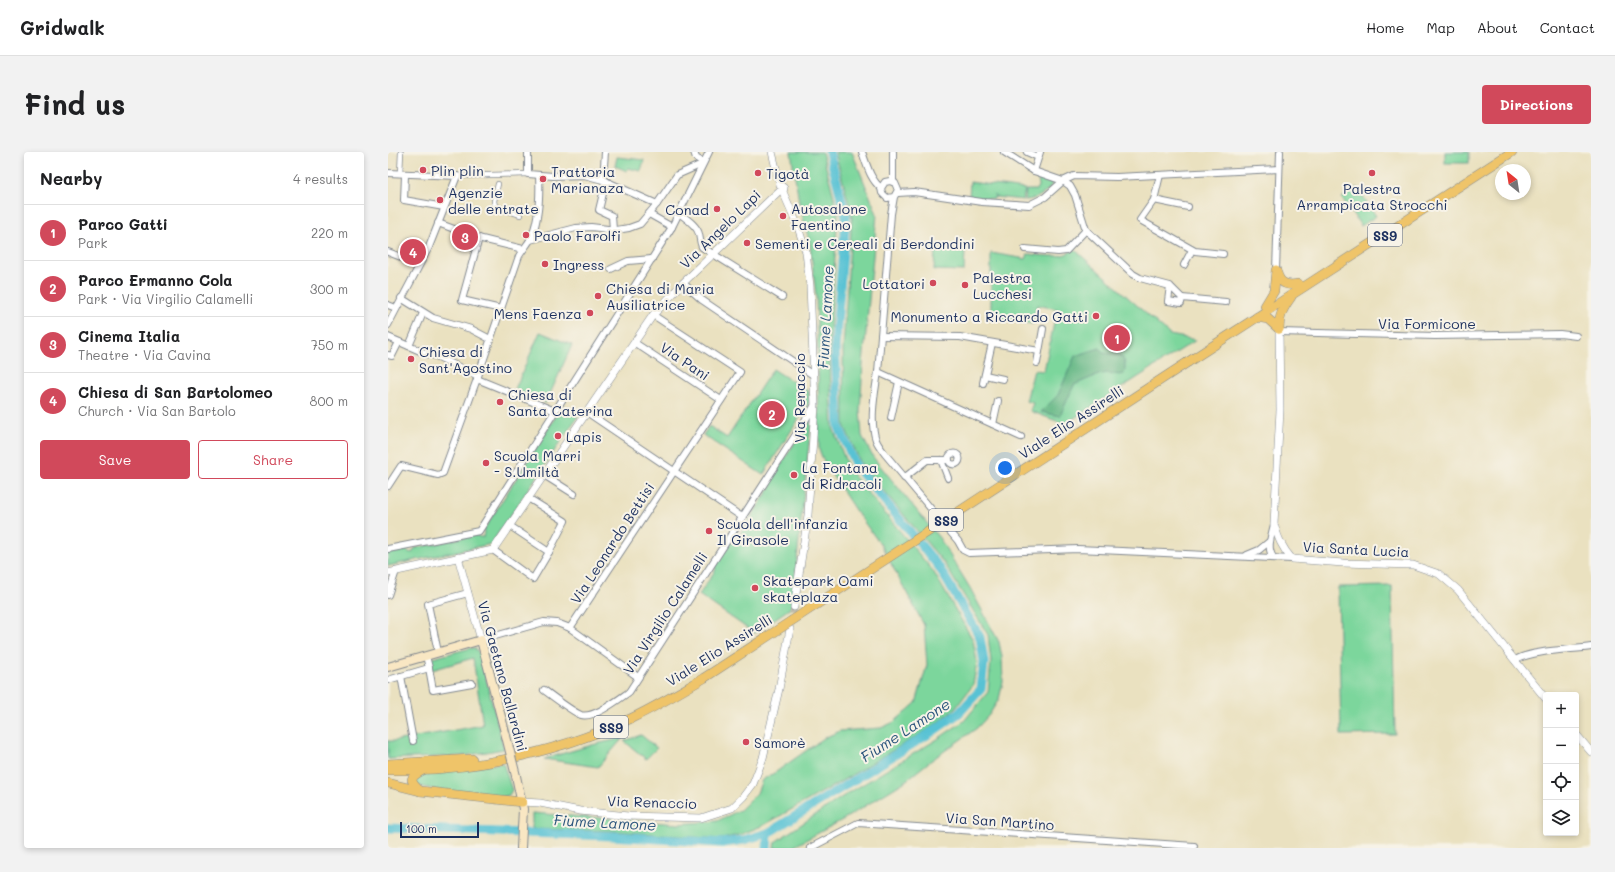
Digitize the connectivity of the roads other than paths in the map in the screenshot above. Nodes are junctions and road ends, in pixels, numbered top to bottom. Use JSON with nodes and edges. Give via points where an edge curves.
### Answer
{"nodes":[{"id":1,"x":401,"y":152,"type":"edge"},
{"id":2,"x":528,"y":152,"type":"edge"},
{"id":3,"x":606,"y":152,"type":"edge"},
{"id":4,"x":694,"y":152,"type":"edge"},
{"id":5,"x":709,"y":152,"type":"edge"},
{"id":6,"x":772,"y":152,"type":"edge"},
{"id":7,"x":862,"y":152,"type":"edge"},
{"id":8,"x":893,"y":152,"type":"edge"},
{"id":9,"x":1004,"y":152,"type":"edge"},
{"id":10,"x":1025,"y":152,"type":"edge"},
{"id":11,"x":1280,"y":152,"type":"edge"},
{"id":12,"x":1501,"y":152,"type":"edge"},
{"id":13,"x":1512,"y":152,"type":"edge"},
{"id":14,"x":1039,"y":154,"type":"edge"},
{"id":15,"x":1019,"y":162,"type":"junction"},
{"id":16,"x":703,"y":163,"type":"junction"},
{"id":17,"x":1279,"y":169,"type":"junction"},
{"id":18,"x":1034,"y":171,"type":"junction"},
{"id":19,"x":388,"y":174,"type":"edge"},
{"id":20,"x":403,"y":174,"type":"junction"},
{"id":21,"x":528,"y":174,"type":"junction"},
{"id":22,"x":1160,"y":174,"type":"junction"},
{"id":23,"x":539,"y":175,"type":"junction"},
{"id":24,"x":458,"y":176,"type":"junction"},
{"id":25,"x":604,"y":180,"type":"junction"},
{"id":26,"x":893,"y":181,"type":"junction"},
{"id":27,"x":1063,"y":181,"type":"junction"},
{"id":28,"x":498,"y":184,"type":"dead end"},
{"id":29,"x":881,"y":188,"type":"junction"},
{"id":30,"x":780,"y":190,"type":"junction"},
{"id":31,"x":897,"y":192,"type":"junction"},
{"id":32,"x":887,"y":198,"type":"junction"},
{"id":33,"x":1154,"y":200,"type":"junction"},
{"id":34,"x":657,"y":204,"type":"junction"},
{"id":35,"x":444,"y":207,"type":"junction"},
{"id":36,"x":1188,"y":207,"type":"dead end"},
{"id":37,"x":679,"y":212,"type":"junction"},
{"id":38,"x":649,"y":214,"type":"junction"},
{"id":39,"x":891,"y":214,"type":"junction"},
{"id":40,"x":520,"y":215,"type":"dead end"},
{"id":41,"x":438,"y":223,"type":"junction"},
{"id":42,"x":672,"y":227,"type":"junction"},
{"id":43,"x":613,"y":230,"type":"junction"},
{"id":44,"x":1086,"y":230,"type":"junction"},
{"id":45,"x":479,"y":238,"type":"junction"},
{"id":46,"x":530,"y":240,"type":"junction"},
{"id":47,"x":411,"y":241,"type":"dead end"},
{"id":48,"x":523,"y":249,"type":"junction"},
{"id":49,"x":1025,"y":249,"type":"dead end"},
{"id":50,"x":1192,"y":250,"type":"junction"},
{"id":51,"x":388,"y":252,"type":"edge"},
{"id":52,"x":1223,"y":254,"type":"dead end"},
{"id":53,"x":712,"y":255,"type":"junction"},
{"id":54,"x":404,"y":258,"type":"junction"},
{"id":55,"x":652,"y":259,"type":"junction"},
{"id":56,"x":419,"y":264,"type":"junction"},
{"id":57,"x":1184,"y":265,"type":"dead end"},
{"id":58,"x":611,"y":269,"type":"dead end"},
{"id":59,"x":1276,"y":270,"type":"junction"},
{"id":60,"x":683,"y":283,"type":"junction"},
{"id":61,"x":1298,"y":284,"type":"junction"},
{"id":62,"x":1170,"y":286,"type":"junction"},
{"id":63,"x":1293,"y":294,"type":"junction"},
{"id":64,"x":782,"y":297,"type":"dead end"},
{"id":65,"x":401,"y":298,"type":"junction"},
{"id":66,"x":1182,"y":298,"type":"junction"},
{"id":67,"x":1226,"y":302,"type":"dead end"},
{"id":68,"x":388,"y":305,"type":"edge"},
{"id":69,"x":1265,"y":306,"type":"junction"},
{"id":70,"x":396,"y":308,"type":"junction"},
{"id":71,"x":500,"y":309,"type":"junction"},
{"id":72,"x":423,"y":313,"type":"junction"},
{"id":73,"x":654,"y":315,"type":"junction"},
{"id":74,"x":1257,"y":318,"type":"junction"},
{"id":75,"x":388,"y":325,"type":"edge"},
{"id":76,"x":1043,"y":329,"type":"dead end"},
{"id":77,"x":1279,"y":331,"type":"junction"},
{"id":78,"x":881,"y":336,"type":"junction"},
{"id":79,"x":1576,"y":336,"type":"dead end"},
{"id":80,"x":388,"y":337,"type":"edge"},
{"id":81,"x":490,"y":339,"type":"junction"},
{"id":82,"x":399,"y":342,"type":"junction"},
{"id":83,"x":635,"y":342,"type":"junction"},
{"id":84,"x":992,"y":343,"type":"junction"},
{"id":85,"x":409,"y":346,"type":"junction"},
{"id":86,"x":1039,"y":351,"type":"junction"},
{"id":87,"x":388,"y":355,"type":"edge"},
{"id":88,"x":1186,"y":360,"type":"junction"},
{"id":89,"x":1036,"y":362,"type":"dead end"},
{"id":90,"x":878,"y":372,"type":"junction"},
{"id":91,"x":813,"y":375,"type":"junction"},
{"id":92,"x":984,"y":375,"type":"junction"},
{"id":93,"x":478,"y":378,"type":"junction"},
{"id":94,"x":1003,"y":379,"type":"dead end"},
{"id":95,"x":899,"y":382,"type":"junction"},
{"id":96,"x":983,"y":383,"type":"dead end"},
{"id":97,"x":721,"y":400,"type":"junction"},
{"id":98,"x":998,"y":402,"type":"dead end"},
{"id":99,"x":815,"y":405,"type":"junction"},
{"id":100,"x":555,"y":411,"type":"junction"},
{"id":101,"x":588,"y":412,"type":"junction"},
{"id":102,"x":891,"y":418,"type":"dead end"},
{"id":103,"x":992,"y":424,"type":"junction"},
{"id":104,"x":1021,"y":437,"type":"dead end"},
{"id":105,"x":941,"y":460,"type":"junction"},
{"id":106,"x":948,"y":460,"type":"dead end"},
{"id":107,"x":674,"y":471,"type":"junction"},
{"id":108,"x":544,"y":475,"type":"junction"},
{"id":109,"x":904,"y":478,"type":"junction"},
{"id":110,"x":948,"y":478,"type":"dead end"},
{"id":111,"x":388,"y":486,"type":"edge"},
{"id":112,"x":574,"y":494,"type":"dead end"},
{"id":113,"x":528,"y":498,"type":"junction"},
{"id":114,"x":742,"y":517,"type":"junction"},
{"id":115,"x":1274,"y":524,"type":"junction"},
{"id":116,"x":510,"y":526,"type":"junction"},
{"id":117,"x":1270,"y":541,"type":"junction"},
{"id":118,"x":388,"y":549,"type":"edge"},
{"id":119,"x":493,"y":550,"type":"junction"},
{"id":120,"x":549,"y":552,"type":"junction"},
{"id":121,"x":1246,"y":556,"type":"junction"},
{"id":122,"x":1273,"y":557,"type":"junction"},
{"id":123,"x":458,"y":558,"type":"junction"},
{"id":124,"x":1292,"y":559,"type":"junction"},
{"id":125,"x":396,"y":571,"type":"junction"},
{"id":126,"x":388,"y":573,"type":"edge"},
{"id":127,"x":468,"y":593,"type":"junction"},
{"id":128,"x":388,"y":595,"type":"edge"},
{"id":129,"x":794,"y":606,"type":"tunnel mouth"},
{"id":130,"x":570,"y":628,"type":"junction"},
{"id":131,"x":790,"y":629,"type":"tunnel mouth"},
{"id":132,"x":481,"y":640,"type":"junction"},
{"id":133,"x":1591,"y":648,"type":"edge"},
{"id":134,"x":438,"y":652,"type":"junction"},
{"id":135,"x":426,"y":656,"type":"junction"},
{"id":136,"x":1515,"y":660,"type":"junction"},
{"id":137,"x":388,"y":667,"type":"edge"},
{"id":138,"x":429,"y":668,"type":"junction"},
{"id":139,"x":702,"y":675,"type":"junction"},
{"id":140,"x":401,"y":676,"type":"junction"},
{"id":141,"x":638,"y":676,"type":"junction"},
{"id":142,"x":388,"y":680,"type":"edge"},
{"id":143,"x":472,"y":683,"type":"dead end"},
{"id":144,"x":544,"y":690,"type":"dead end"},
{"id":145,"x":1543,"y":695,"type":"edge"},
{"id":146,"x":1579,"y":738,"type":"edge"},
{"id":147,"x":413,"y":741,"type":"dead end"},
{"id":148,"x":1591,"y":752,"type":"edge"},
{"id":149,"x":388,"y":764,"type":"edge"},
{"id":150,"x":388,"y":770,"type":"edge"},
{"id":151,"x":424,"y":770,"type":"junction"},
{"id":152,"x":388,"y":783,"type":"edge"},
{"id":153,"x":420,"y":791,"type":"junction"},
{"id":154,"x":522,"y":805,"type":"junction"},
{"id":155,"x":1194,"y":846,"type":"dead end"},
{"id":156,"x":521,"y":848,"type":"edge"},
{"id":157,"x":810,"y":848,"type":"edge"}],
"edges":[{"from":1,"to":20,"type":"street"},
{"from":2,"to":21,"type":"street"},
{"from":3,"to":25,"type":"street"},
{"from":4,"to":16,"type":"street","via":[[696,158]]},
{"from":5,"to":16,"type":"street"},
{"from":6,"to":30,"type":"street","name":"Via Renaccio"},
{"from":7,"to":29,"type":"street","via":[[871,177]]},
{"from":8,"to":26,"type":"street"},
{"from":9,"to":15,"type":"street"},
{"from":10,"to":14,"type":"street"},
{"from":10,"to":15,"type":"street"},
{"from":11,"to":17,"type":"street"},
{"from":12,"to":61,"type":"main road","name":"Viale Elio Assirelli","number":"SS9"},
{"from":13,"to":63,"type":"main road","name":"Viale Elio Assirelli","number":"SS9"},
{"from":14,"to":18,"type":"street"},
{"from":15,"to":18,"type":"street"},
{"from":16,"to":34,"type":"street","via":[[677,175]]},
{"from":16,"to":37,"type":"street"},
{"from":17,"to":22,"type":"street"},
{"from":17,"to":59,"type":"street"},
{"from":18,"to":27,"type":"street"},
{"from":19,"to":20,"type":"street"},
{"from":20,"to":24,"type":"street"},
{"from":20,"to":35,"type":"street","via":[[404,200]]},
{"from":21,"to":23,"type":"street"},
{"from":21,"to":24,"type":"street"},
{"from":22,"to":27,"type":"street","via":[[1074,176]]},
{"from":22,"to":33,"type":"street"},
{"from":23,"to":25,"type":"street","via":[[584,175]]},
{"from":23,"to":46,"type":"street","via":[[538,202]]},
{"from":24,"to":35,"type":"street"},
{"from":25,"to":34,"type":"street"},
{"from":25,"to":43,"type":"street","via":[[599,210],[612,216]]},
{"from":26,"to":29,"type":"street","via":[[885,182]]},
{"from":26,"to":31,"type":"street"},
{"from":27,"to":31,"type":"street","via":[[1045,197],[1029,205]]},
{"from":27,"to":44,"type":"street","via":[[1070,186],[1075,195]]},
{"from":28,"to":40,"type":"street","via":[[495,206]]},
{"from":29,"to":32,"type":"street"},
{"from":30,"to":53,"type":"street","name":"Via Angelo Lapi"},
{"from":30,"to":91,"type":"street","name":"Via Renaccio","via":[[797,224],[806,252],[810,286]]},
{"from":31,"to":32,"type":"street"},
{"from":31,"to":39,"type":"street"},
{"from":32,"to":39,"type":"street"},
{"from":33,"to":36,"type":"street"},
{"from":33,"to":50,"type":"street","via":[[1140,220]]},
{"from":34,"to":38,"type":"street"},
{"from":35,"to":41,"type":"street"},
{"from":37,"to":42,"type":"street"},
{"from":37,"to":53,"type":"street","via":[[696,228],[699,242]]},
{"from":38,"to":42,"type":"street"},
{"from":38,"to":43,"type":"street","via":[[640,224]]},
{"from":39,"to":78,"type":"street"},
{"from":41,"to":45,"type":"street"},
{"from":41,"to":56,"type":"street"},
{"from":42,"to":55,"type":"street"},
{"from":43,"to":46,"type":"street","via":[[576,228]]},
{"from":44,"to":49,"type":"street","via":[[1066,251]]},
{"from":44,"to":62,"type":"street","via":[[1133,274]]},
{"from":45,"to":48,"type":"street"},
{"from":45,"to":71,"type":"street","via":[[462,300]]},
{"from":46,"to":48,"type":"street"},
{"from":47,"to":54,"type":"street"},
{"from":48,"to":71,"type":"street"},
{"from":50,"to":52,"type":"street"},
{"from":50,"to":57,"type":"street"},
{"from":51,"to":54,"type":"street"},
{"from":53,"to":60,"type":"street","name":"Via Angelo Lapi"},
{"from":53,"to":64,"type":"street"},
{"from":54,"to":56,"type":"street"},
{"from":55,"to":58,"type":"street","via":[[628,261]]},
{"from":55,"to":100,"type":"street"},
{"from":56,"to":65,"type":"street"},
{"from":59,"to":61,"type":"main road","via":[[1278,278],[1284,284]]},
{"from":59,"to":69,"type":"main road","via":[[1273,295]]},
{"from":60,"to":73,"type":"street","name":"Via Angelo Lapi"},
{"from":60,"to":91,"type":"street","via":[[702,300]]},
{"from":61,"to":69,"type":"main road","name":"Viale Elio Assirelli","number":"SS9"},
{"from":62,"to":66,"type":"street"},
{"from":62,"to":66,"type":"street","via":[[1168,301],[1181,303]]},
{"from":63,"to":74,"type":"main road","name":"Viale Elio Assirelli","number":"SS9"},
{"from":63,"to":77,"type":"main road","via":[[1282,311]]},
{"from":65,"to":70,"type":"street"},
{"from":65,"to":72,"type":"street"},
{"from":66,"to":67,"type":"street"},
{"from":68,"to":70,"type":"street"},
{"from":69,"to":88,"type":"main road","name":"Viale Elio Assirelli","number":"SS9"},
{"from":70,"to":75,"type":"street"},
{"from":71,"to":81,"type":"street"},
{"from":72,"to":81,"type":"street","via":[[471,329]]},
{"from":72,"to":85,"type":"street"},
{"from":73,"to":83,"type":"street","name":"Via Angelo Lapi"},
{"from":73,"to":97,"type":"street","name":"Via Leonardo Bettisi","via":[[740,372]]},
{"from":74,"to":77,"type":"main road","via":[[1268,319]]},
{"from":74,"to":88,"type":"main road","name":"Viale Elio Assirelli","number":"SS9"},
{"from":76,"to":86,"type":"street"},
{"from":77,"to":79,"type":"street","name":"Via Formicone","via":[[1435,336]]},
{"from":77,"to":115,"type":"street","name":"Via Santa Lucia","via":[[1280,410]]},
{"from":78,"to":84,"type":"street","via":[[960,337]]},
{"from":78,"to":90,"type":"street"},
{"from":80,"to":82,"type":"street"},
{"from":81,"to":93,"type":"street"},
{"from":82,"to":85,"type":"street"},
{"from":82,"to":87,"type":"street","via":[[392,356]]},
{"from":83,"to":97,"type":"street","name":"Via Pani"},
{"from":83,"to":101,"type":"street","name":"Via Angelo Lapi"},
{"from":84,"to":86,"type":"street"},
{"from":84,"to":92,"type":"street"},
{"from":85,"to":93,"type":"street","via":[[436,356]]},
{"from":86,"to":89,"type":"street"},
{"from":88,"to":139,"type":"main road","name":"Viale Elio Assirelli","number":"SS9"},
{"from":90,"to":95,"type":"street"},
{"from":90,"to":109,"type":"street","via":[[873,422],[876,440]]},
{"from":91,"to":99,"type":"street","name":"Via Renaccio"},
{"from":92,"to":94,"type":"street"},
{"from":92,"to":96,"type":"street"},
{"from":93,"to":100,"type":"street"},
{"from":93,"to":111,"type":"street","via":[[443,473],[438,475],[401,466]]},
{"from":95,"to":102,"type":"street"},
{"from":95,"to":103,"type":"street"},
{"from":97,"to":107,"type":"street","name":"Via Leonardo Bettisi"},
{"from":98,"to":103,"type":"street"},
{"from":99,"to":114,"type":"street","name":"Via Virgilio Calamelli"},
{"from":99,"to":129,"type":"street","name":"Via Renaccio","via":[[808,515]]},
{"from":100,"to":118,"type":"street","via":[[479,531]]},
{"from":101,"to":107,"type":"street"},
{"from":101,"to":108,"type":"street","name":"Via Angelo Lapi"},
{"from":103,"to":104,"type":"street"},
{"from":105,"to":106,"type":"street"},
{"from":105,"to":109,"type":"street","via":[[927,460]]},
{"from":105,"to":110,"type":"street"},
{"from":107,"to":114,"type":"street"},
{"from":107,"to":130,"type":"street","name":"Via Leonardo Bettisi"},
{"from":108,"to":112,"type":"street"},
{"from":108,"to":113,"type":"street","name":"Via Angelo Lapi"},
{"from":109,"to":121,"type":"street","via":[[963,550],[969,553],[1078,549]]},
{"from":113,"to":116,"type":"street","name":"Via Angelo Lapi"},
{"from":113,"to":120,"type":"street","via":[[565,521]]},
{"from":114,"to":141,"type":"street","name":"Via Virgilio Calamelli"},
{"from":115,"to":117,"type":"street"},
{"from":115,"to":124,"type":"street","name":"Via Santa Lucia","via":[[1282,545]]},
{"from":116,"to":119,"type":"street","name":"Via Angelo Lapi"},
{"from":116,"to":120,"type":"street"},
{"from":117,"to":121,"type":"street"},
{"from":117,"to":122,"type":"street","via":[[1269,549]]},
{"from":119,"to":120,"type":"street","via":[[533,579]]},
{"from":119,"to":123,"type":"street"},
{"from":121,"to":122,"type":"street"},
{"from":122,"to":124,"type":"street"},
{"from":123,"to":125,"type":"street"},
{"from":123,"to":127,"type":"street","name":"Via Gaetano Ballardini"},
{"from":124,"to":136,"type":"street","name":"Via Santa Lucia","via":[[1413,565],[1439,574],[1458,590]]},
{"from":125,"to":126,"type":"street"},
{"from":125,"to":128,"type":"street"},
{"from":127,"to":132,"type":"street","name":"Via Gaetano Ballardini"},
{"from":127,"to":134,"type":"street","via":[[428,604]]},
{"from":130,"to":132,"type":"street","via":[[544,622]]},
{"from":130,"to":141,"type":"street"},
{"from":131,"to":154,"type":"street","name":"Via Renaccio","via":[[763,758],[753,784],[732,808],[701,818],[628,816]]},
{"from":132,"to":134,"type":"main road"},
{"from":132,"to":154,"type":"main road","name":"Via Gaetano Ballardini","bridge":true},
{"from":133,"to":136,"type":"street","via":[[1521,656]]},
{"from":134,"to":135,"type":"main road"},
{"from":135,"to":137,"type":"main road"},
{"from":135,"to":138,"type":"street"},
{"from":136,"to":145,"type":"street","name":"Via Santa Lucia"},
{"from":138,"to":140,"type":"street"},
{"from":138,"to":143,"type":"street","via":[[434,690]]},
{"from":139,"to":149,"type":"main road","name":"Viale Elio Assirelli","number":"SS9","via":[[630,713],[560,739],[476,758]]},
{"from":139,"to":151,"type":"main road","name":"Viale Elio Assirelli","number":"SS9","via":[[664,702],[594,734],[510,759]]},
{"from":140,"to":142,"type":"street"},
{"from":140,"to":147,"type":"street"},
{"from":141,"to":144,"type":"street","name":"Via Virgilio Calamelli","via":[[629,692],[589,715],[581,715]]},
{"from":146,"to":148,"type":"street"},
{"from":150,"to":151,"type":"main road","name":"Viale Elio Assirelli","number":"SS9"},
{"from":151,"to":153,"type":"main road","via":[[412,779]]},
{"from":152,"to":153,"type":"main road"},
{"from":153,"to":154,"type":"main road"},
{"from":154,"to":156,"type":"main road","name":"Via Gaetano Ballardini"},
{"from":155,"to":157,"type":"street","name":"Via San Martino","via":[[858,823]]}]}
